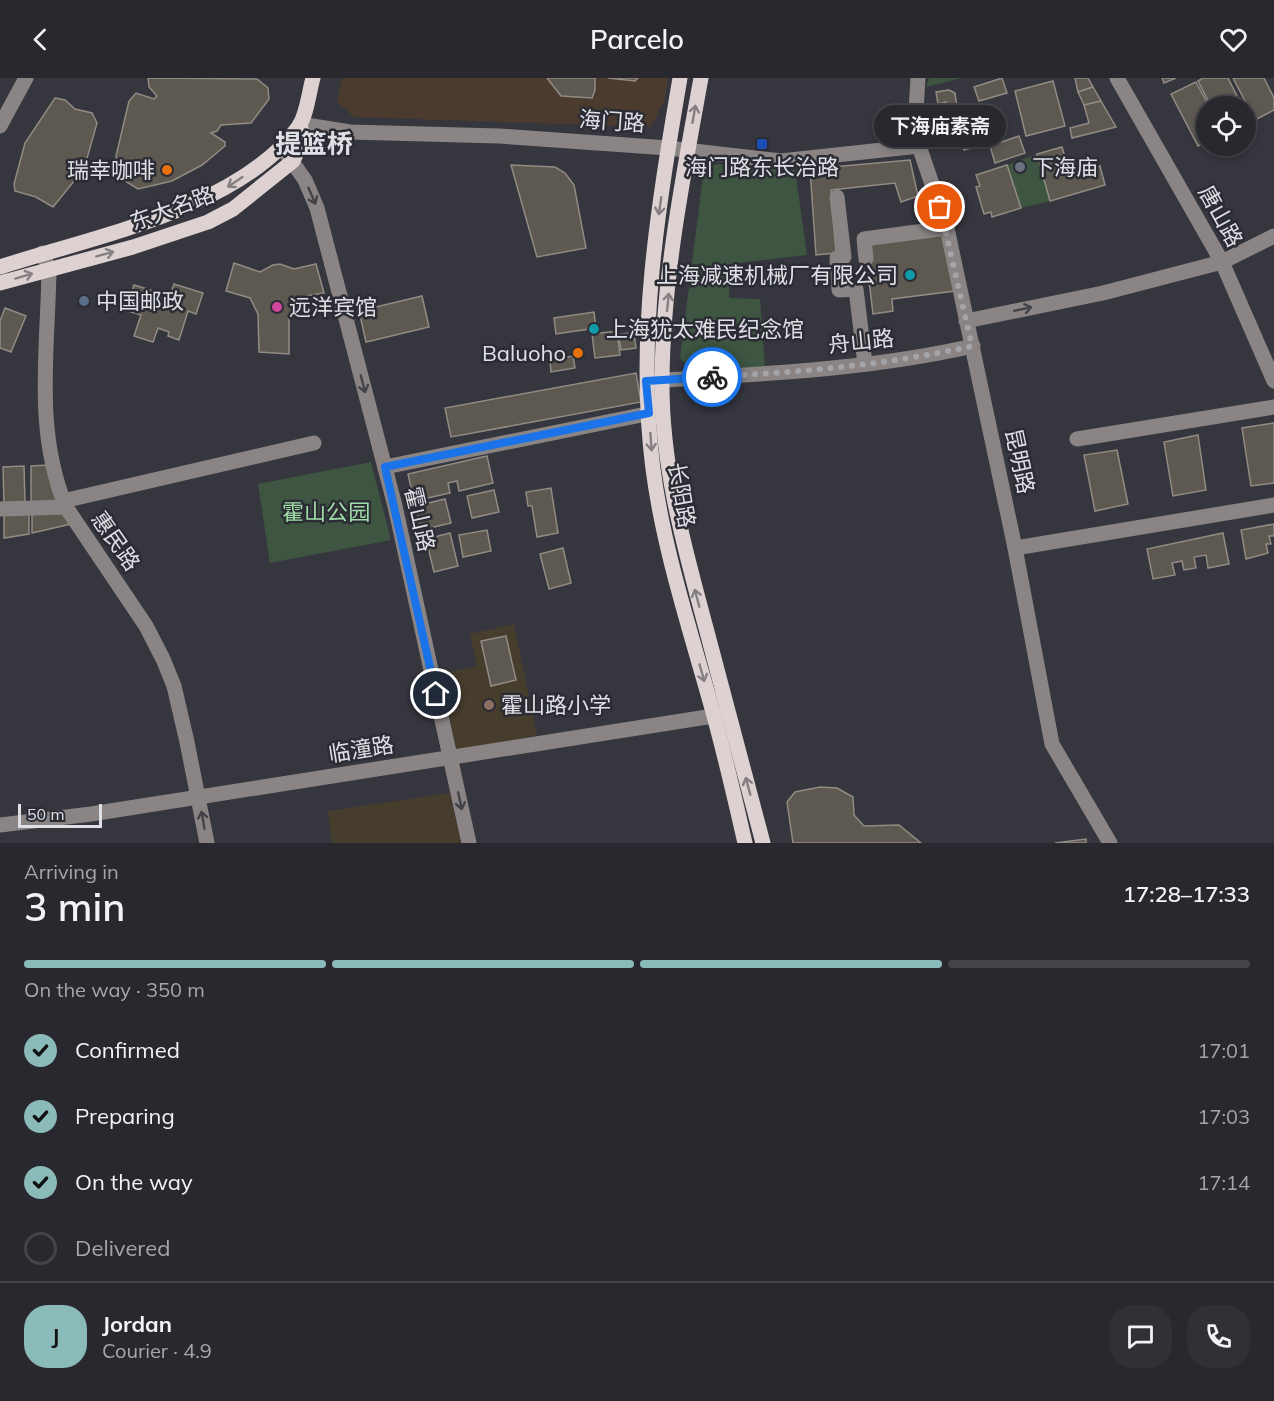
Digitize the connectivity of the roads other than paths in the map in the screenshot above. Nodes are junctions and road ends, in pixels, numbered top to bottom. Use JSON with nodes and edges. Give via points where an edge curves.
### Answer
{"nodes":[{"id":1,"x":26,"y":78,"type":"edge"},
{"id":2,"x":313,"y":78,"type":"edge"},
{"id":3,"x":680,"y":78,"type":"edge"},
{"id":4,"x":701,"y":78,"type":"edge"},
{"id":5,"x":918,"y":78,"type":"edge"},
{"id":6,"x":1117,"y":78,"type":"edge"},
{"id":7,"x":300,"y":124,"type":"junction"},
{"id":8,"x":0,"y":126,"type":"edge"},
{"id":9,"x":281,"y":146,"type":"junction"},
{"id":10,"x":919,"y":146,"type":"junction"},
{"id":11,"x":668,"y":148,"type":"junction"},
{"id":12,"x":688,"y":150,"type":"junction"},
{"id":13,"x":293,"y":161,"type":"junction"},
{"id":14,"x":837,"y":197,"type":"dead end"},
{"id":15,"x":947,"y":228,"type":"junction"},
{"id":16,"x":1274,"y":236,"type":"edge"},
{"id":17,"x":42,"y":253,"type":"junction"},
{"id":18,"x":866,"y":259,"type":"dead end"},
{"id":19,"x":1222,"y":262,"type":"junction"},
{"id":20,"x":0,"y":267,"type":"edge"},
{"id":21,"x":49,"y":269,"type":"junction"},
{"id":22,"x":0,"y":284,"type":"edge"},
{"id":23,"x":966,"y":321,"type":"junction"},
{"id":24,"x":972,"y":346,"type":"junction"},
{"id":25,"x":865,"y":364,"type":"junction"},
{"id":26,"x":654,"y":381,"type":"junction"},
{"id":27,"x":1274,"y":381,"type":"edge"},
{"id":28,"x":1274,"y":407,"type":"edge"},
{"id":29,"x":656,"y":411,"type":"junction"},
{"id":30,"x":1077,"y":439,"type":"dead end"},
{"id":31,"x":314,"y":443,"type":"dead end"},
{"id":32,"x":385,"y":467,"type":"junction"},
{"id":33,"x":64,"y":504,"type":"junction"},
{"id":34,"x":1274,"y":505,"type":"edge"},
{"id":35,"x":0,"y":509,"type":"edge"},
{"id":36,"x":1015,"y":548,"type":"junction"},
{"id":37,"x":722,"y":715,"type":"junction"},
{"id":38,"x":451,"y":758,"type":"junction"},
{"id":39,"x":198,"y":797,"type":"junction"},
{"id":40,"x":0,"y":825,"type":"edge"},
{"id":41,"x":207,"y":843,"type":"edge"},
{"id":42,"x":470,"y":843,"type":"edge"},
{"id":43,"x":745,"y":843,"type":"edge"},
{"id":44,"x":763,"y":843,"type":"edge"},
{"id":45,"x":1110,"y":843,"type":"edge"}],
"edges":[{"from":1,"to":8,"type":"street"},
{"from":2,"to":7,"type":"main road","name":"东大名路"},
{"from":3,"to":11,"type":"main road","name":"长阳路"},
{"from":12,"to":4,"type":"main road","name":"长阳路","one_way":true},
{"from":5,"to":10,"type":"street","name":"昆明路"},
{"from":6,"to":19,"type":"street","name":"唐山路"},
{"from":7,"to":9,"type":"main road","name":"东大名路"},
{"from":7,"to":11,"type":"street","name":"海门路","via":[[350,132],[499,136]]},
{"from":7,"to":13,"type":"main road","name":"东大名路","via":[[303,139]]},
{"from":9,"to":13,"type":"street","name":"霍山路"},
{"from":9,"to":17,"type":"main road","name":"东大名路","one_way":true,"via":[[229,187],[162,216]]},
{"from":10,"to":12,"type":"street","name":"海门路","via":[[781,161]]},
{"from":10,"to":15,"type":"street","name":"昆明路"},
{"from":11,"to":12,"type":"street","name":"海门路"},
{"from":11,"to":26,"type":"main road","name":"长阳路","one_way":true,"via":[[649,295]]},
{"from":26,"to":12,"type":"main road","name":"长阳路","one_way":true},
{"from":21,"to":13,"type":"main road","name":"东大名路","one_way":true,"via":[[208,222],[232,209]]},
{"from":13,"to":32,"type":"street","name":"霍山路","one_way":true,"via":[[317,208]]},
{"from":14,"to":25,"type":"street","via":[[844,257],[837,258],[839,290],[856,289]]},
{"from":15,"to":18,"type":"street","via":[[864,239]]},
{"from":15,"to":23,"type":"street","name":"昆明路"},
{"from":16,"to":19,"type":"street"},
{"from":17,"to":20,"type":"main road","name":"东大名路"},
{"from":17,"to":21,"type":"street","name":"惠民路"},
{"from":23,"to":19,"type":"street","one_way":true,"via":[[1103,293]]},
{"from":19,"to":27,"type":"street","name":"唐山路"},
{"from":22,"to":21,"type":"main road","name":"东大名路","one_way":true},
{"from":21,"to":33,"type":"street","name":"惠民路","via":[[44,394],[47,436]]},
{"from":23,"to":24,"type":"street","name":"昆明路"},
{"from":24,"to":25,"type":"street","name":"舟山路"},
{"from":24,"to":36,"type":"street","name":"昆明路"},
{"from":25,"to":26,"type":"street","name":"舟山路"},
{"from":26,"to":29,"type":"main road","name":"长阳路"},
{"from":28,"to":30,"type":"street"},
{"from":29,"to":32,"type":"street"},
{"from":29,"to":37,"type":"main road","name":"长阳路","via":[[653,470],[667,539]]},
{"from":31,"to":33,"type":"street"},
{"from":32,"to":38,"type":"street","name":"霍山路"},
{"from":33,"to":35,"type":"street"},
{"from":33,"to":39,"type":"street","name":"惠民路","via":[[146,626],[163,660],[174,686]]},
{"from":34,"to":36,"type":"street"},
{"from":36,"to":45,"type":"street","name":"昆明路","via":[[1052,744]]},
{"from":37,"to":38,"type":"street","name":"临潼路"},
{"from":37,"to":43,"type":"main road","name":"长阳路"},
{"from":44,"to":37,"type":"main road","name":"长阳路","one_way":true},
{"from":38,"to":39,"type":"street","name":"临潼路"},
{"from":38,"to":42,"type":"street","name":"霍山路","one_way":true},
{"from":39,"to":40,"type":"street","name":"临潼路"},
{"from":41,"to":39,"type":"street","name":"惠民路","one_way":true}]}
